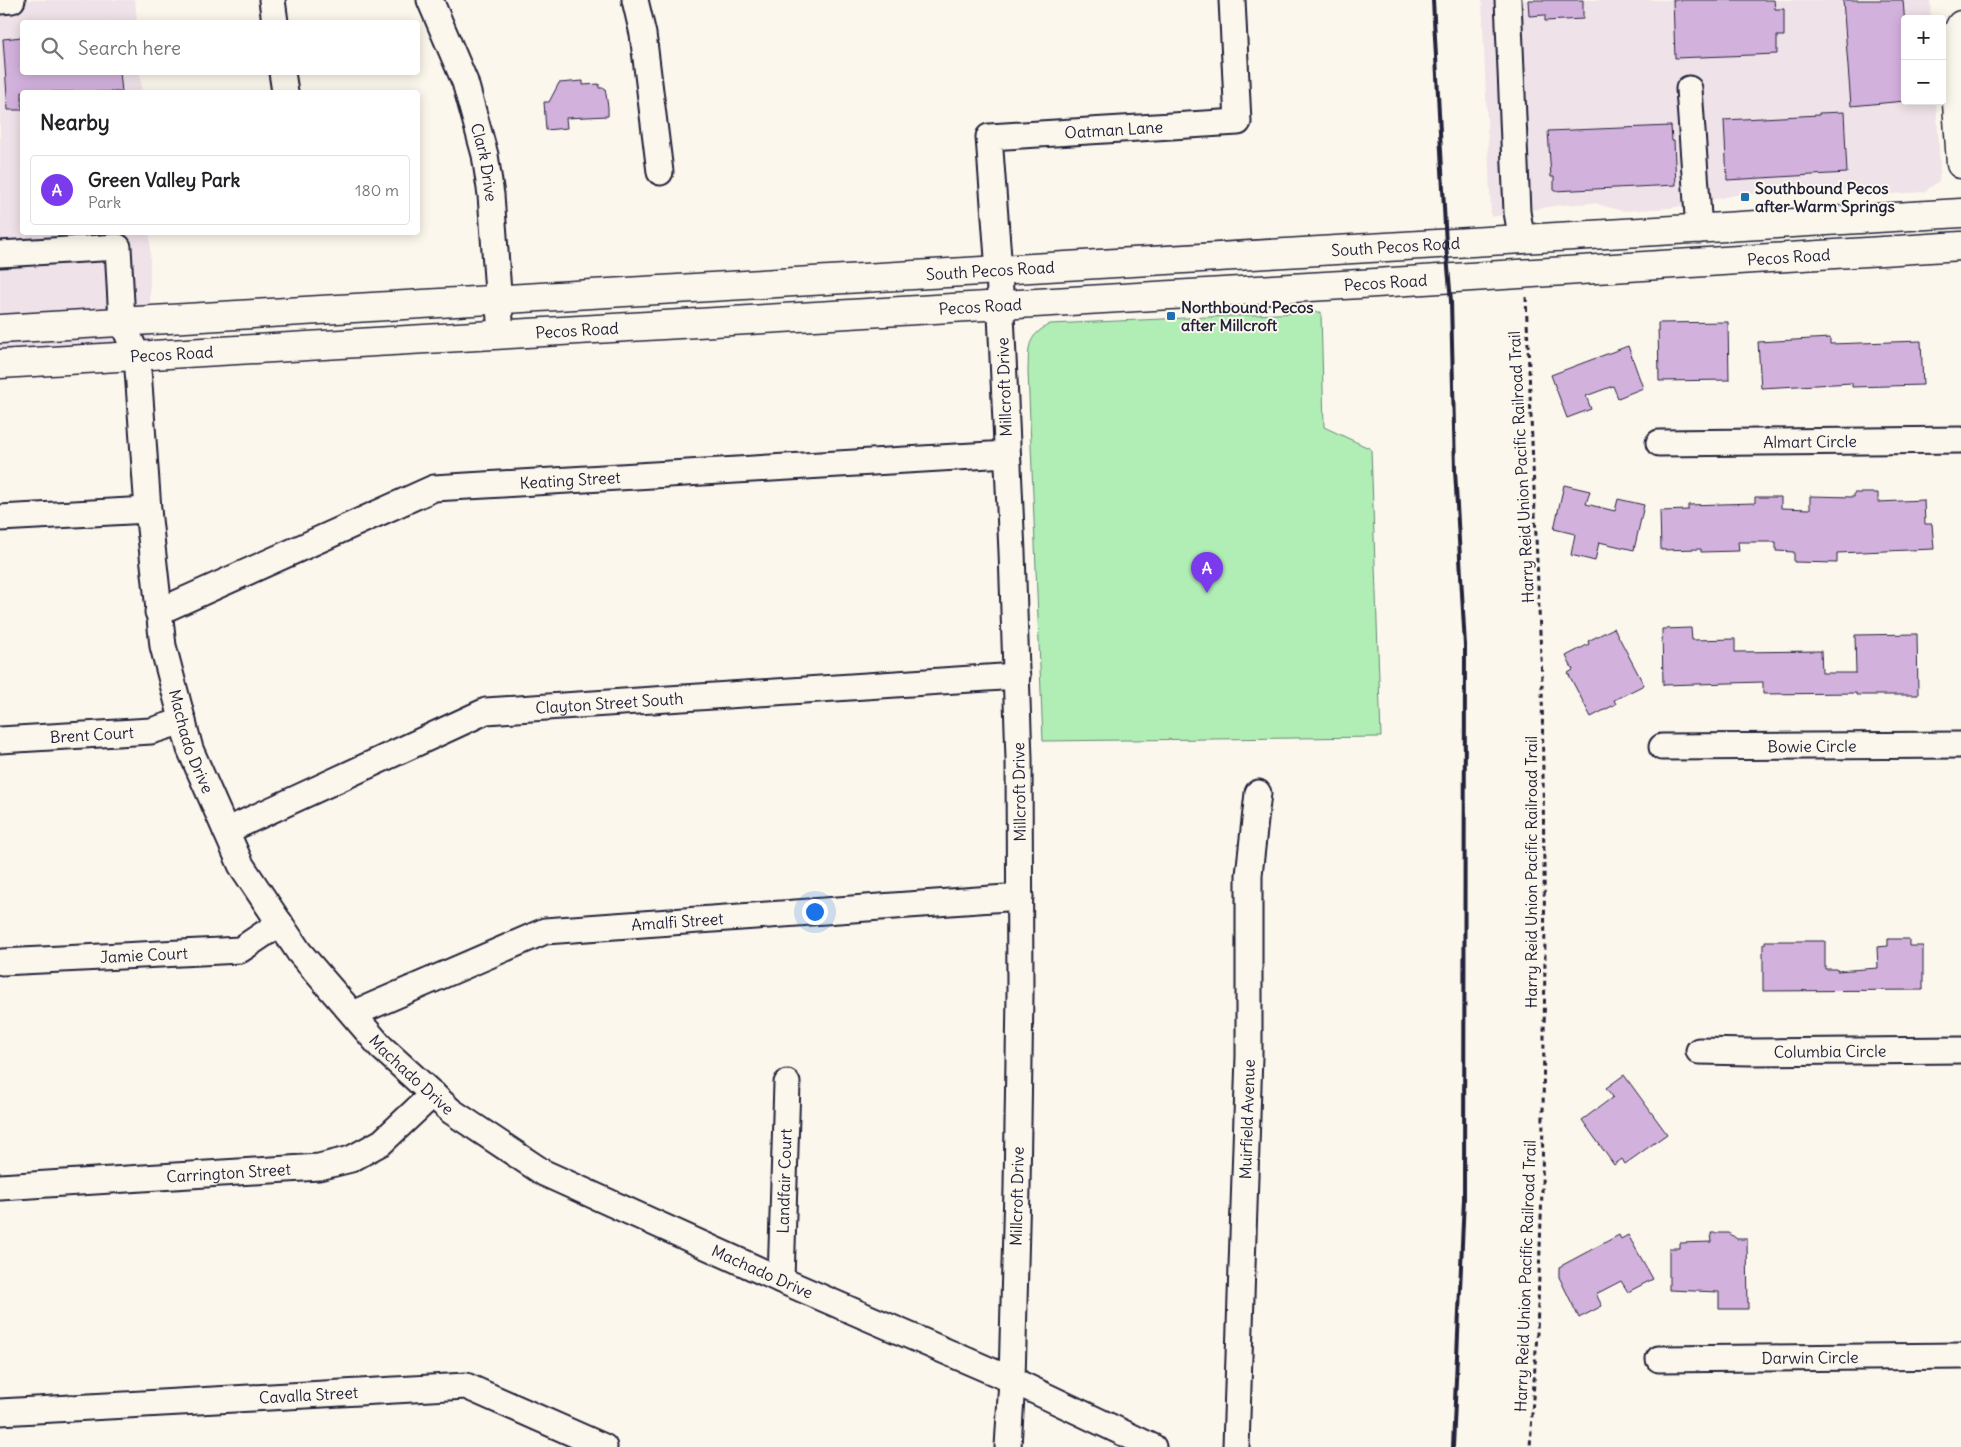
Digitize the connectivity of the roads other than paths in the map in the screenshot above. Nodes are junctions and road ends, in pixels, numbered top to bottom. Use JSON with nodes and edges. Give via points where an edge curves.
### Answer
{"nodes":[{"id":1,"x":12,"y":0,"type":"edge"},
{"id":2,"x":272,"y":0,"type":"edge"},
{"id":3,"x":430,"y":0,"type":"edge"},
{"id":4,"x":635,"y":0,"type":"edge"},
{"id":5,"x":1232,"y":0,"type":"edge"},
{"id":6,"x":1508,"y":0,"type":"edge"},
{"id":7,"x":0,"y":1,"type":"edge"},
{"id":8,"x":274,"y":20,"type":"edge"},
{"id":9,"x":1961,"y":25,"type":"edge"},
{"id":10,"x":282,"y":75,"type":"edge"},
{"id":11,"x":1689,"y":89,"type":"dead end"},
{"id":12,"x":284,"y":90,"type":"edge"},
{"id":13,"x":989,"y":137,"type":"joint"},
{"id":14,"x":1961,"y":164,"type":"edge"},
{"id":15,"x":660,"y":172,"type":"dead end"},
{"id":16,"x":1961,"y":214,"type":"edge"},
{"id":17,"x":1699,"y":230,"type":"junction"},
{"id":18,"x":1522,"y":240,"type":"junction"},
{"id":19,"x":1961,"y":246,"type":"edge"},
{"id":20,"x":0,"y":254,"type":"edge"},
{"id":21,"x":999,"y":271,"type":"junction"},
{"id":22,"x":829,"y":281,"type":"joint"},
{"id":23,"x":499,"y":300,"type":"junction"},
{"id":24,"x":1000,"y":304,"type":"junction"},
{"id":25,"x":122,"y":321,"type":"junction"},
{"id":26,"x":0,"y":329,"type":"edge"},
{"id":27,"x":501,"y":334,"type":"junction"},
{"id":28,"x":137,"y":356,"type":"junction"},
{"id":29,"x":0,"y":364,"type":"edge"},
{"id":30,"x":1961,"y":440,"type":"edge"},
{"id":31,"x":1659,"y":443,"type":"dead end"},
{"id":32,"x":1007,"y":454,"type":"junction"},
{"id":33,"x":148,"y":510,"type":"junction"},
{"id":34,"x":0,"y":518,"type":"edge"},
{"id":35,"x":158,"y":612,"type":"junction"},
{"id":36,"x":1017,"y":676,"type":"junction"},
{"id":37,"x":183,"y":721,"type":"junction"},
{"id":38,"x":0,"y":740,"type":"edge"},
{"id":39,"x":1961,"y":745,"type":"edge"},
{"id":40,"x":1662,"y":747,"type":"dead end"},
{"id":41,"x":1258,"y":793,"type":"dead end"},
{"id":42,"x":226,"y":831,"type":"junction"},
{"id":43,"x":1020,"y":897,"type":"junction"},
{"id":44,"x":280,"y":923,"type":"junction"},
{"id":45,"x":2,"y":962,"type":"dead end"},
{"id":46,"x":353,"y":1014,"type":"junction"},
{"id":47,"x":1961,"y":1050,"type":"edge"},
{"id":48,"x":1699,"y":1051,"type":"dead end"},
{"id":49,"x":787,"y":1083,"type":"dead end"},
{"id":50,"x":433,"y":1094,"type":"junction"},
{"id":51,"x":0,"y":1187,"type":"edge"},
{"id":52,"x":781,"y":1280,"type":"junction"},
{"id":53,"x":1961,"y":1356,"type":"edge"},
{"id":54,"x":1659,"y":1359,"type":"dead end"},
{"id":55,"x":1012,"y":1380,"type":"junction"},
{"id":56,"x":0,"y":1412,"type":"edge"},
{"id":57,"x":604,"y":1447,"type":"edge"},
{"id":58,"x":1008,"y":1447,"type":"edge"},
{"id":59,"x":1153,"y":1447,"type":"edge"},
{"id":60,"x":1236,"y":1447,"type":"edge"}],
"edges":[{"from":1,"to":7,"type":"street"},
{"from":2,"to":8,"type":"street"},
{"from":3,"to":23,"type":"street","name":"Clark Drive","via":[[464,82],[485,155]]},
{"from":4,"to":15,"type":"street","via":[[643,34]]},
{"from":5,"to":13,"type":"street","name":"Oatman Lane","via":[[1238,122]]},
{"from":6,"to":18,"type":"street","via":[[1517,212]]},
{"from":9,"to":14,"type":"main road","via":[[1953,41]]},
{"from":10,"to":12,"type":"street"},
{"from":11,"to":17,"type":"street"},
{"from":13,"to":21,"type":"street","name":"Millcroft Drive"},
{"from":16,"to":17,"type":"main road","name":"South Pecos Road"},
{"from":17,"to":18,"type":"main road","name":"South Pecos Road"},
{"from":18,"to":21,"type":"main road","name":"South Pecos Road"},
{"from":19,"to":24,"type":"main road","name":"Pecos Road"},
{"from":20,"to":25,"type":"street","via":[[118,247]]},
{"from":21,"to":22,"type":"main road","name":"South Pecos Road"},
{"from":21,"to":24,"type":"street","name":"Millcroft Drive"},
{"from":22,"to":23,"type":"main road","name":"Pecos Road"},
{"from":23,"to":25,"type":"main road","name":"Pecos Road"},
{"from":23,"to":27,"type":"street","name":"Clark Drive"},
{"from":24,"to":27,"type":"main road","name":"Pecos Road"},
{"from":24,"to":32,"type":"street","name":"Millcroft Drive"},
{"from":25,"to":26,"type":"main road","name":"Pecos Road"},
{"from":25,"to":28,"type":"street","name":"Machado Drive"},
{"from":27,"to":28,"type":"main road","name":"Pecos Road"},
{"from":28,"to":29,"type":"main road","name":"Pecos Road"},
{"from":28,"to":33,"type":"street","name":"Machado Drive"},
{"from":30,"to":31,"type":"street","name":"Almart Circle"},
{"from":32,"to":35,"type":"street","name":"Keating Street","via":[[434,488]]},
{"from":32,"to":36,"type":"street","name":"Millcroft Drive"},
{"from":33,"to":34,"type":"street"},
{"from":33,"to":35,"type":"street","name":"Machado Drive"},
{"from":35,"to":37,"type":"street","name":"Machado Drive","via":[[163,646]]},
{"from":36,"to":42,"type":"street","name":"Clayton Street South","via":[[486,711]]},
{"from":36,"to":43,"type":"street","name":"Millcroft Drive"},
{"from":37,"to":38,"type":"street","name":"Brent Court","via":[[151,731]]},
{"from":37,"to":42,"type":"street","name":"Machado Drive","via":[[190,749]]},
{"from":39,"to":40,"type":"street","name":"Bowie Circle"},
{"from":41,"to":60,"type":"street","name":"Muirfield Avenue","via":[[1249,875],[1249,1056]]},
{"from":42,"to":44,"type":"street","name":"Machado Drive","via":[[241,865]]},
{"from":43,"to":46,"type":"street","name":"Amalfi Street","via":[[545,931]]},
{"from":43,"to":55,"type":"street","name":"Millcroft Drive"},
{"from":44,"to":45,"type":"street","name":"Jamie Court","via":[[240,950]]},
{"from":44,"to":46,"type":"street","name":"Machado Drive","via":[[299,952]]},
{"from":46,"to":50,"type":"street","name":"Machado Drive","via":[[381,1047]]},
{"from":47,"to":48,"type":"street","name":"Columbia Circle"},
{"from":49,"to":52,"type":"street","name":"Landfair Court"},
{"from":50,"to":51,"type":"street","name":"Carrington Street","via":[[382,1142],[351,1159],[319,1167]]},
{"from":50,"to":52,"type":"street","name":"Machado Drive","via":[[451,1110],[544,1173]]},
{"from":52,"to":55,"type":"street","name":"Machado Drive"},
{"from":53,"to":54,"type":"street","name":"Darwin Circle"},
{"from":55,"to":58,"type":"street","name":"Millcroft Drive"},
{"from":55,"to":59,"type":"street","name":"Machado Drive"},
{"from":56,"to":57,"type":"street","name":"Cavalla Street","via":[[466,1386]]}]}
